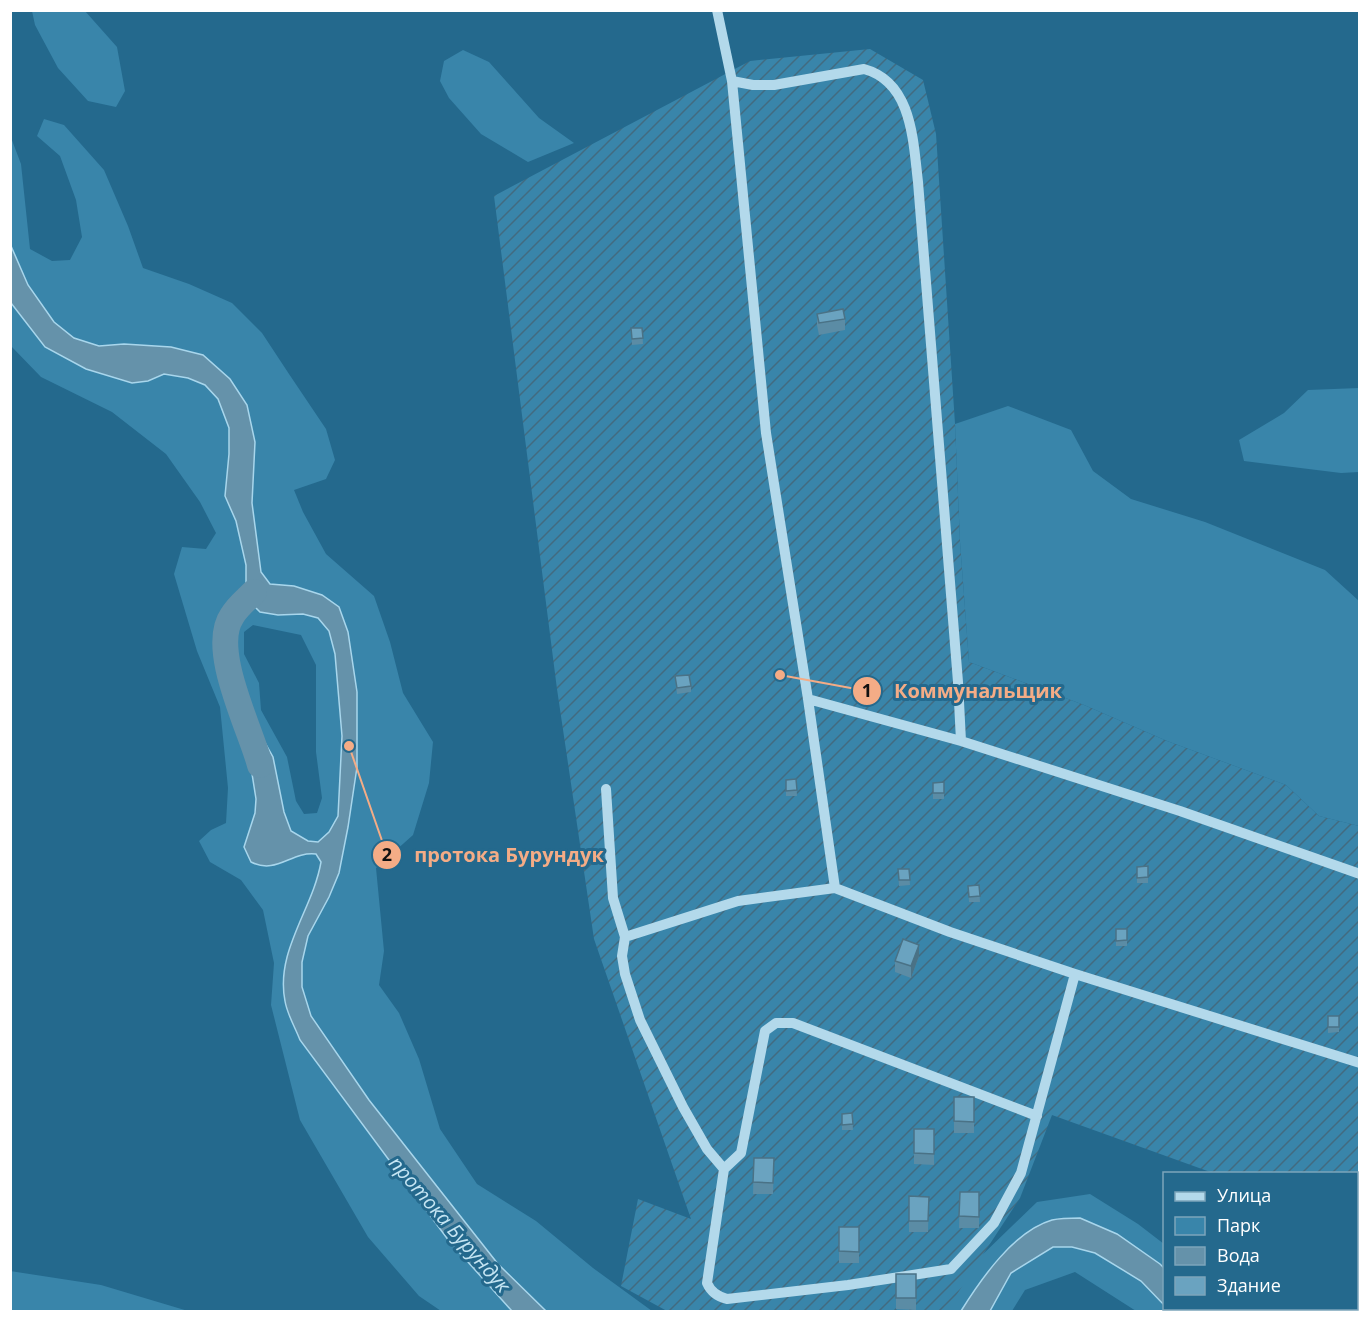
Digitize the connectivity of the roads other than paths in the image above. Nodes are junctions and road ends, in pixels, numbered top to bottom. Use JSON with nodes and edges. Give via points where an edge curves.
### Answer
{"nodes":[{"id":1,"x":717,"y":10,"type":"edge"},
{"id":2,"x":732,"y":81,"type":"junction"},
{"id":3,"x":808,"y":699,"type":"junction"},
{"id":4,"x":961,"y":741,"type":"junction"},
{"id":5,"x":606,"y":789,"type":"dead end"},
{"id":6,"x":1359,"y":874,"type":"edge"},
{"id":7,"x":835,"y":888,"type":"junction"},
{"id":8,"x":625,"y":937,"type":"junction"},
{"id":9,"x":1075,"y":974,"type":"junction"},
{"id":10,"x":1359,"y":1063,"type":"edge"},
{"id":11,"x":1037,"y":1116,"type":"junction"},
{"id":12,"x":724,"y":1169,"type":"junction"}],
"edges":[{"from":1,"to":2,"type":"street"},
{"from":2,"to":3,"type":"street","via":[[766,433]]},
{"from":2,"to":4,"type":"street","via":[[774,85],[864,69],[876,72],[900,94],[913,139],[918,182]]},
{"from":3,"to":4,"type":"street"},
{"from":3,"to":7,"type":"street"},
{"from":4,"to":6,"type":"street"},
{"from":5,"to":8,"type":"street","via":[[613,898]]},
{"from":7,"to":8,"type":"street","via":[[738,901]]},
{"from":7,"to":9,"type":"street"},
{"from":8,"to":12,"type":"street","via":[[623,964],[640,1020],[707,1149]]},
{"from":9,"to":10,"type":"street"},
{"from":9,"to":11,"type":"street"},
{"from":11,"to":12,"type":"street","via":[[793,1023],[776,1023],[765,1031],[741,1153]]},
{"from":11,"to":12,"type":"street","via":[[1021,1173],[994,1223],[951,1269],[900,1278],[727,1299],[712,1292],[706,1283]]}]}
